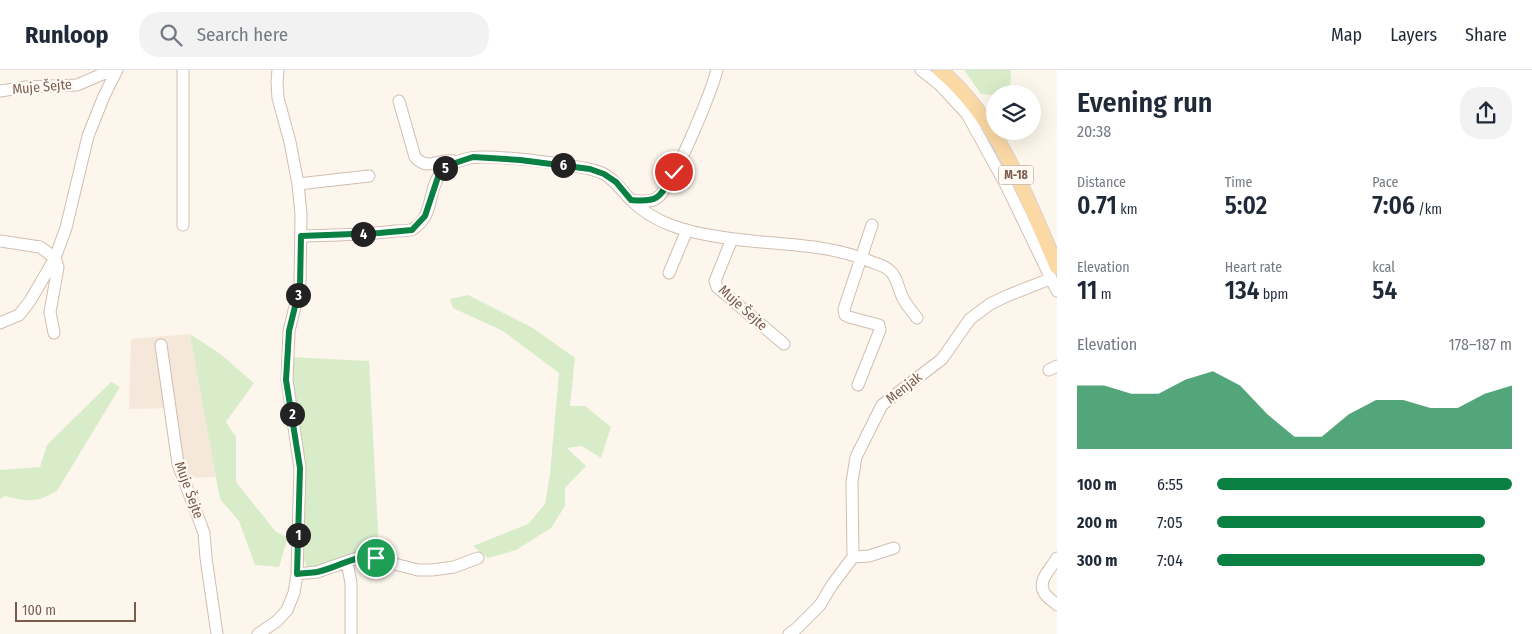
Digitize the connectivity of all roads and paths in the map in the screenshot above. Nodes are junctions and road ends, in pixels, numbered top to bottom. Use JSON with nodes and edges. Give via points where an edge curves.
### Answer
{"nodes":[{"id":1,"x":112,"y":70,"type":"edge"},
{"id":2,"x":117,"y":70,"type":"edge"},
{"id":3,"x":183,"y":70,"type":"edge"},
{"id":4,"x":278,"y":70,"type":"edge"},
{"id":5,"x":717,"y":70,"type":"edge"},
{"id":6,"x":921,"y":70,"type":"edge"},
{"id":7,"x":940,"y":70,"type":"edge"},
{"id":8,"x":0,"y":91,"type":"edge"},
{"id":9,"x":399,"y":101,"type":"dead end"},
{"id":10,"x":457,"y":162,"type":"junction"},
{"id":11,"x":369,"y":176,"type":"dead end"},
{"id":12,"x":298,"y":184,"type":"junction"},
{"id":13,"x":631,"y":200,"type":"junction"},
{"id":14,"x":183,"y":225,"type":"dead end"},
{"id":15,"x":872,"y":225,"type":"dead end"},
{"id":16,"x":687,"y":230,"type":"junction"},
{"id":17,"x":301,"y":236,"type":"junction"},
{"id":18,"x":732,"y":239,"type":"junction"},
{"id":19,"x":0,"y":241,"type":"edge"},
{"id":20,"x":55,"y":258,"type":"junction"},
{"id":21,"x":862,"y":258,"type":"junction"},
{"id":22,"x":669,"y":273,"type":"dead end"},
{"id":23,"x":1054,"y":273,"type":"edge"},
{"id":24,"x":1057,"y":291,"type":"edge"},
{"id":25,"x":917,"y":318,"type":"dead end"},
{"id":26,"x":0,"y":323,"type":"edge"},
{"id":27,"x":54,"y":334,"type":"dead end"},
{"id":28,"x":784,"y":344,"type":"dead end"},
{"id":29,"x":161,"y":345,"type":"dead end"},
{"id":30,"x":858,"y":385,"type":"dead end"},
{"id":31,"x":894,"y":548,"type":"dead end"},
{"id":32,"x":853,"y":557,"type":"junction"},
{"id":33,"x":478,"y":558,"type":"dead end"},
{"id":34,"x":1057,"y":558,"type":"edge"},
{"id":35,"x":347,"y":562,"type":"junction"},
{"id":36,"x":297,"y":574,"type":"junction"},
{"id":37,"x":1057,"y":606,"type":"edge"},
{"id":38,"x":217,"y":634,"type":"edge"},
{"id":39,"x":258,"y":634,"type":"edge"},
{"id":40,"x":351,"y":634,"type":"edge"},
{"id":41,"x":789,"y":634,"type":"edge"}],
"edges":[{"from":1,"to":8,"type":"street","name":"Muje Šejte","via":[[77,85]]},
{"from":2,"to":20,"type":"street","via":[[88,136],[66,228]]},
{"from":3,"to":14,"type":"street"},
{"from":4,"to":12,"type":"street","via":[[278,98]]},
{"from":5,"to":13,"type":"street","via":[[682,155],[660,196],[645,202]]},
{"from":6,"to":23,"type":"street","via":[[967,114]]},
{"from":7,"to":23,"type":"main road","number":"M-18","via":[[961,88],[1003,150]]},
{"from":9,"to":10,"type":"street","via":[[415,157],[420,163]]},
{"from":10,"to":13,"type":"street","via":[[473,157],[590,169],[616,182]]},
{"from":10,"to":17,"type":"street","via":[[446,166],[439,174],[425,216],[412,230]]},
{"from":11,"to":12,"type":"street"},
{"from":12,"to":17,"type":"street"},
{"from":13,"to":16,"type":"street","via":[[660,222]]},
{"from":15,"to":21,"type":"street"},
{"from":16,"to":18,"type":"street"},
{"from":16,"to":22,"type":"street"},
{"from":17,"to":36,"type":"street","via":[[300,286],[289,331],[286,380],[300,468]]},
{"from":18,"to":21,"type":"street","via":[[803,244]]},
{"from":18,"to":28,"type":"street","name":"Muje Šejte","via":[[716,281],[717,287]]},
{"from":19,"to":20,"type":"street","via":[[40,247]]},
{"from":20,"to":26,"type":"street","via":[[19,315]]},
{"from":20,"to":27,"type":"street","via":[[58,267],[50,312]]},
{"from":21,"to":25,"type":"street","via":[[890,270],[902,298]]},
{"from":21,"to":30,"type":"street","via":[[844,309],[845,315],[879,325],[880,330]]},
{"from":23,"to":24,"type":"street"},
{"from":23,"to":32,"type":"street","name":"Menjak","via":[[990,304],[970,319],[942,359],[882,405],[856,457],[852,482]]},
{"from":29,"to":38,"type":"street","name":"Muje Šejte","via":[[178,464],[204,533]]},
{"from":31,"to":32,"type":"street"},
{"from":32,"to":41,"type":"street","via":[[820,605]]},
{"from":33,"to":35,"type":"street","via":[[432,570],[418,570],[367,556]]},
{"from":34,"to":37,"type":"street","via":[[1042,582],[1046,594]]},
{"from":35,"to":36,"type":"street","via":[[317,572]]},
{"from":35,"to":40,"type":"street","via":[[351,583]]},
{"from":36,"to":39,"type":"street","via":[[287,610]]}]}
